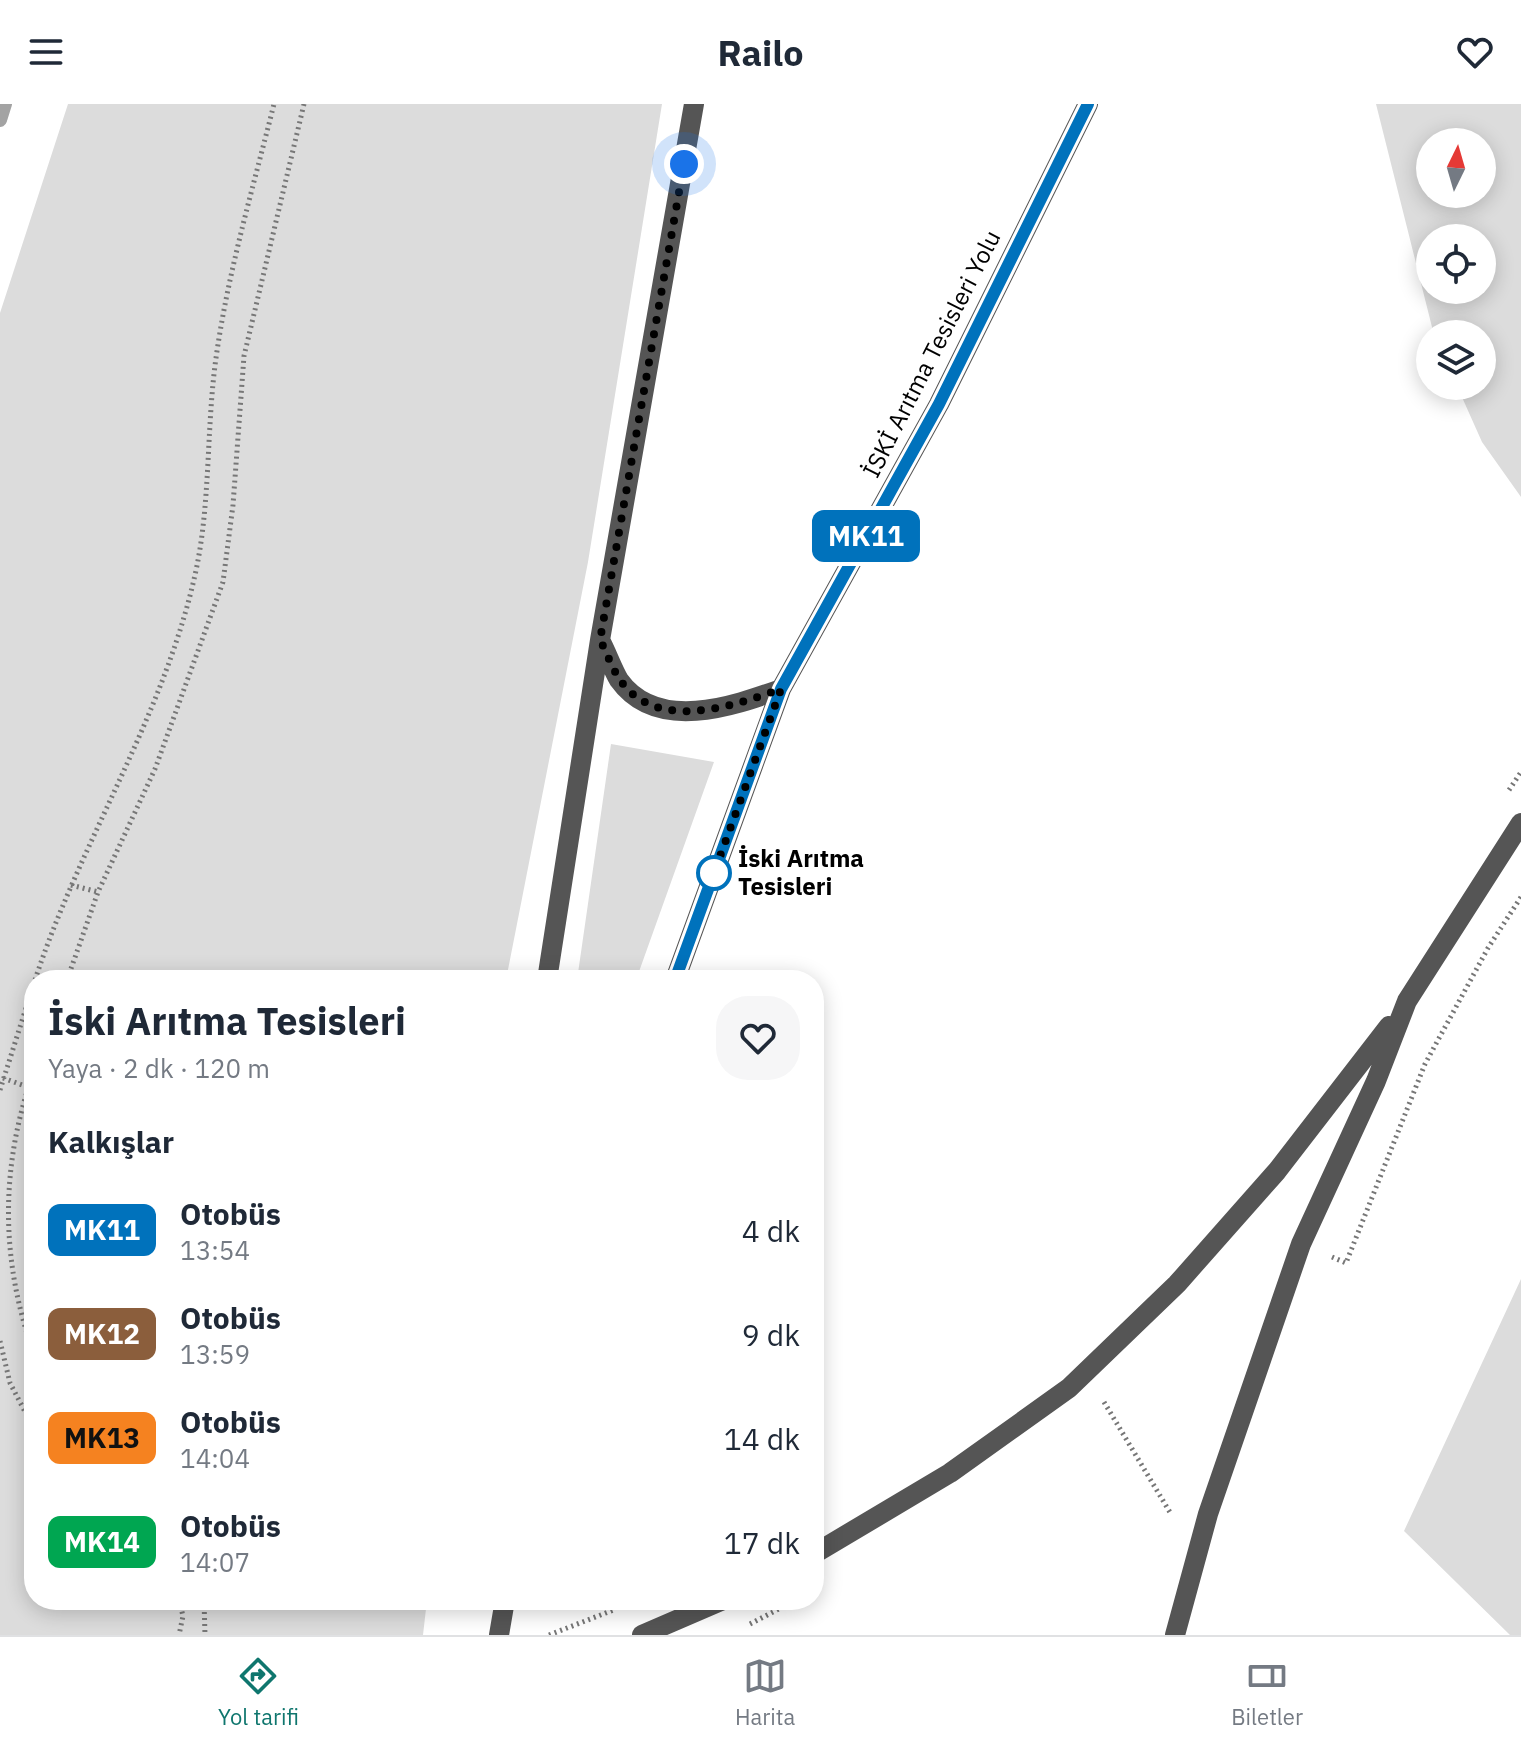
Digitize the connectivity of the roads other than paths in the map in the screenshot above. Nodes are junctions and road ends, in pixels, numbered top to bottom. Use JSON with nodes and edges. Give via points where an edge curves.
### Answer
{"nodes":[{"id":1,"x":694,"y":104,"type":"edge"},
{"id":2,"x":1088,"y":104,"type":"edge"},
{"id":3,"x":600,"y":640,"type":"junction"},
{"id":4,"x":781,"y":689,"type":"junction"},
{"id":5,"x":1521,"y":823,"type":"edge"},
{"id":6,"x":549,"y":970,"type":"edge"},
{"id":7,"x":679,"y":970,"type":"edge"},
{"id":8,"x":1407,"y":1001,"type":"junction"},
{"id":9,"x":824,"y":1548,"type":"edge"},
{"id":10,"x":503,"y":1610,"type":"edge"},
{"id":11,"x":700,"y":1610,"type":"edge"},
{"id":12,"x":499,"y":1635,"type":"edge"},
{"id":13,"x":642,"y":1635,"type":"edge"},
{"id":14,"x":1175,"y":1635,"type":"edge"}],
"edges":[{"from":1,"to":3,"type":"street"},
{"from":2,"to":4,"type":"street","name":"İSKİ Arıtma Tesisleri Yolu","via":[[939,404]]},
{"from":3,"to":4,"type":"street","via":[[620,681],[645,701],[681,713],[716,709]]},
{"from":3,"to":6,"type":"street"},
{"from":4,"to":7,"type":"street","name":"İSKİ Arıtma Tesisleri Yolu"},
{"from":5,"to":8,"type":"street"},
{"from":8,"to":9,"type":"street","via":[[1277,1171],[1177,1284],[1069,1388],[950,1473]]},
{"from":8,"to":14,"type":"street","via":[[1301,1244]]},
{"from":10,"to":12,"type":"street"},
{"from":11,"to":13,"type":"street"}]}
